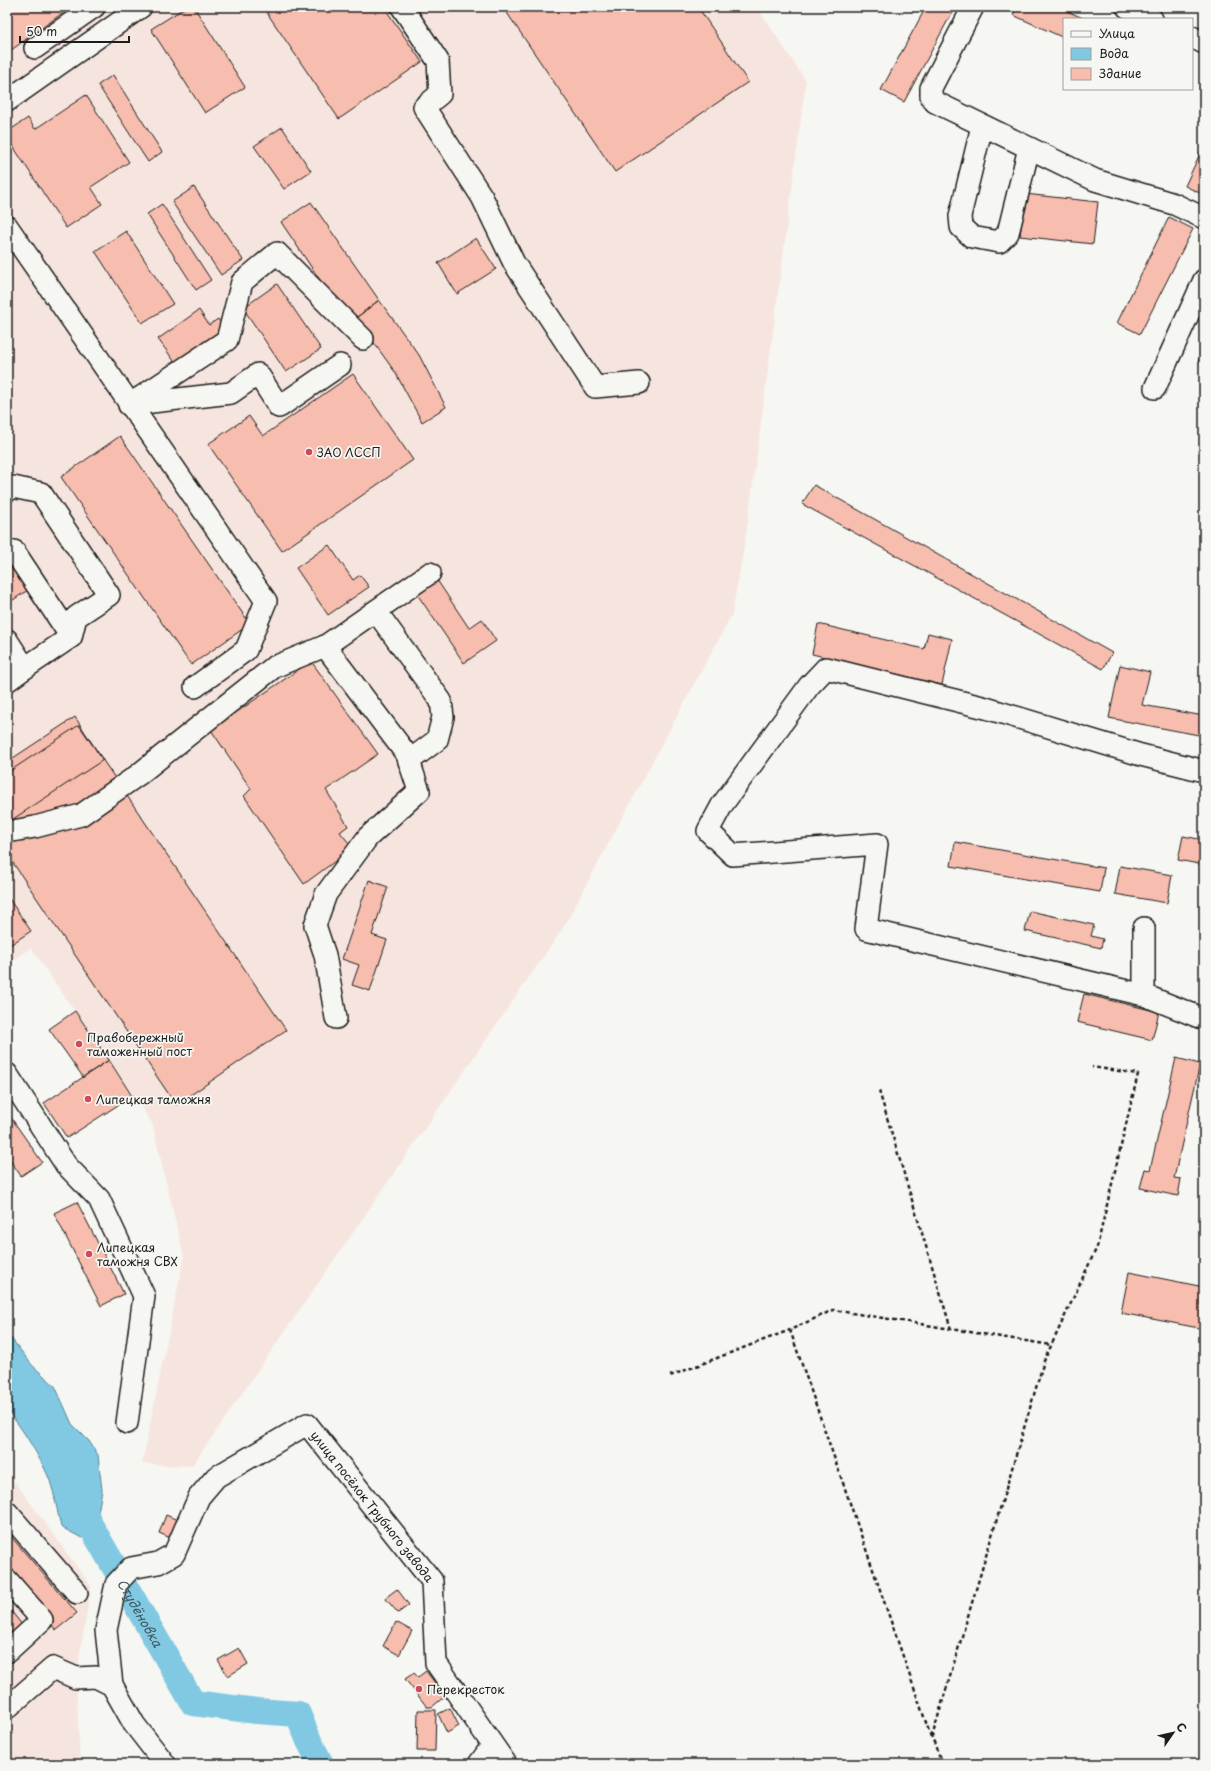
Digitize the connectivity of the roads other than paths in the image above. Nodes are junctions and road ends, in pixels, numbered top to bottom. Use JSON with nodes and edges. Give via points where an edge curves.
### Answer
{"nodes":[{"id":1,"x":94,"y":7,"type":"edge"},
{"id":2,"x":141,"y":7,"type":"edge"},
{"id":3,"x":402,"y":7,"type":"edge"},
{"id":4,"x":973,"y":7,"type":"edge"},
{"id":5,"x":1127,"y":7,"type":"edge"},
{"id":6,"x":1150,"y":18,"type":"edge"},
{"id":7,"x":1193,"y":38,"type":"edge"},
{"id":8,"x":1204,"y":43,"type":"edge"},
{"id":9,"x":35,"y":48,"type":"dead end"},
{"id":10,"x":7,"y":101,"type":"edge"},
{"id":11,"x":982,"y":126,"type":"junction"},
{"id":12,"x":1029,"y":148,"type":"junction"},
{"id":13,"x":1204,"y":218,"type":"edge"},
{"id":14,"x":7,"y":226,"type":"edge"},
{"id":15,"x":1204,"y":280,"type":"edge"},
{"id":16,"x":1196,"y":318,"type":"edge"},
{"id":17,"x":363,"y":339,"type":"dead end"},
{"id":18,"x":340,"y":365,"type":"dead end"},
{"id":19,"x":639,"y":383,"type":"dead end"},
{"id":20,"x":1155,"y":388,"type":"dead end"},
{"id":21,"x":129,"y":405,"type":"junction"},
{"id":22,"x":7,"y":491,"type":"edge"},
{"id":23,"x":14,"y":551,"type":"dead end"},
{"id":24,"x":430,"y":573,"type":"dead end"},
{"id":25,"x":376,"y":611,"type":"junction"},
{"id":26,"x":71,"y":637,"type":"junction"},
{"id":27,"x":7,"y":640,"type":"edge"},
{"id":28,"x":325,"y":646,"type":"junction"},
{"id":29,"x":25,"y":668,"type":"junction"},
{"id":30,"x":7,"y":681,"type":"edge"},
{"id":31,"x":195,"y":687,"type":"dead end"},
{"id":32,"x":409,"y":761,"type":"junction"},
{"id":33,"x":1204,"y":771,"type":"edge"},
{"id":34,"x":7,"y":832,"type":"edge"},
{"id":35,"x":1144,"y":928,"type":"dead end"},
{"id":36,"x":1144,"y":994,"type":"junction"},
{"id":37,"x":336,"y":1018,"type":"dead end"},
{"id":38,"x":1204,"y":1019,"type":"edge"},
{"id":39,"x":7,"y":1074,"type":"edge"},
{"id":40,"x":127,"y":1423,"type":"dead end"},
{"id":41,"x":7,"y":1512,"type":"edge"},
{"id":42,"x":7,"y":1580,"type":"edge"},
{"id":43,"x":77,"y":1593,"type":"dead end"},
{"id":44,"x":7,"y":1652,"type":"edge"},
{"id":45,"x":104,"y":1681,"type":"junction"},
{"id":46,"x":7,"y":1708,"type":"edge"},
{"id":47,"x":492,"y":1746,"type":"junction"},
{"id":48,"x":165,"y":1764,"type":"edge"},
{"id":49,"x":479,"y":1764,"type":"edge"},
{"id":50,"x":506,"y":1764,"type":"edge"}],
"edges":[{"from":1,"to":9,"type":"street"},
{"from":2,"to":10,"type":"street"},
{"from":3,"to":19,"type":"street","via":[[438,61],[440,94],[424,107],[482,197],[514,263],[595,387]]},
{"from":4,"to":11,"type":"street","via":[[931,88],[931,96],[935,102]]},
{"from":5,"to":6,"type":"street"},
{"from":7,"to":8,"type":"street"},
{"from":11,"to":12,"type":"street"},
{"from":11,"to":12,"type":"street","via":[[960,216],[961,227],[972,237],[999,242],[1008,233]]},
{"from":12,"to":13,"type":"street","via":[[1095,180],[1174,204]]},
{"from":14,"to":21,"type":"street"},
{"from":15,"to":16,"type":"street"},
{"from":16,"to":20,"type":"street"},
{"from":17,"to":21,"type":"street","via":[[277,253],[242,282],[227,340]]},
{"from":18,"to":21,"type":"street","via":[[279,407],[258,374],[231,394]]},
{"from":21,"to":31,"type":"street","via":[[266,601],[246,650]]},
{"from":22,"to":26,"type":"street","via":[[13,487],[41,493],[109,594],[76,617]]},
{"from":23,"to":26,"type":"street"},
{"from":24,"to":25,"type":"street"},
{"from":25,"to":28,"type":"street"},
{"from":25,"to":32,"type":"street","via":[[441,701],[443,717],[436,740]]},
{"from":26,"to":29,"type":"street"},
{"from":27,"to":29,"type":"street"},
{"from":28,"to":32,"type":"street"},
{"from":28,"to":34,"type":"street","via":[[274,667],[169,751],[81,815],[35,828]]},
{"from":29,"to":30,"type":"street"},
{"from":32,"to":37,"type":"street","via":[[418,791],[368,837],[326,894],[315,925],[325,955]]},
{"from":33,"to":36,"type":"street","via":[[1141,755],[986,708],[826,668],[809,686],[740,780],[708,831],[733,855],[878,844],[866,929]]},
{"from":35,"to":36,"type":"street"},
{"from":36,"to":38,"type":"street"},
{"from":39,"to":40,"type":"street","via":[[66,1165],[99,1199],[144,1296]]},
{"from":41,"to":43,"type":"street"},
{"from":42,"to":44,"type":"street","via":[[42,1620]]},
{"from":45,"to":46,"type":"street","via":[[76,1678],[53,1668]]},
{"from":45,"to":47,"type":"street","name":"улица посёлок Трубного завода","via":[[106,1630],[116,1584],[131,1568],[158,1563],[174,1554],[199,1496],[216,1477],[307,1424],[432,1582],[436,1663]]},
{"from":45,"to":48,"type":"street","name":"улица посёлок Трубного завода"},
{"from":47,"to":49,"type":"street"},
{"from":47,"to":50,"type":"street","name":"улица посёлок Трубного завода"}]}
